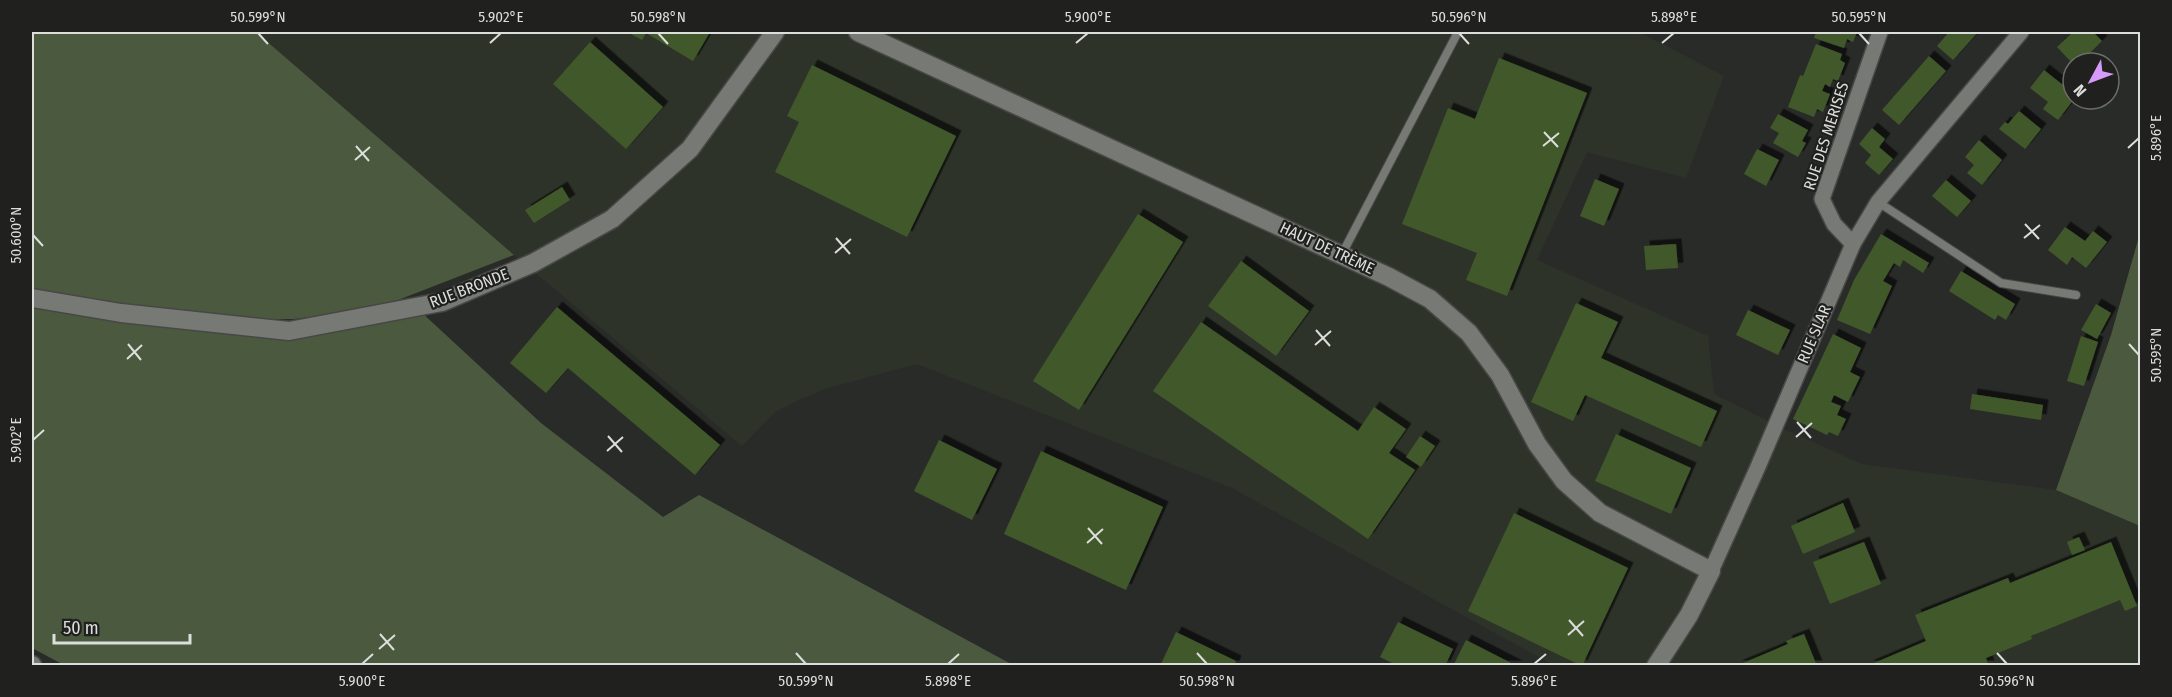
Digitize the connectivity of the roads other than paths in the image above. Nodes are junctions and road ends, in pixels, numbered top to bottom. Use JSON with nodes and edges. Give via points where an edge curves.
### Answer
{"nodes":[{"id":1,"x":775,"y":32,"type":"edge"},
{"id":2,"x":858,"y":32,"type":"edge"},
{"id":3,"x":1458,"y":32,"type":"edge"},
{"id":4,"x":1880,"y":32,"type":"edge"},
{"id":5,"x":2020,"y":32,"type":"edge"},
{"id":6,"x":1878,"y":202,"type":"junction"},
{"id":7,"x":1853,"y":244,"type":"junction"},
{"id":8,"x":1341,"y":255,"type":"junction"},
{"id":9,"x":2076,"y":295,"type":"dead end"},
{"id":10,"x":32,"y":298,"type":"edge"},
{"id":11,"x":1711,"y":571,"type":"junction"},
{"id":12,"x":1656,"y":666,"type":"edge"}],
"edges":[{"from":1,"to":10,"type":"street","name":"RUE BRONDE","via":[[690,149],[612,219],[533,264],[442,302],[289,331],[121,313]]},
{"from":2,"to":8,"type":"street","name":"HAUT DE TRÈME"},
{"from":3,"to":8,"type":"lane"},
{"from":4,"to":7,"type":"street","name":"RUE DES MERISES","via":[[1822,199],[1834,224]]},
{"from":5,"to":6,"type":"street","name":"RUE SLAR"},
{"from":6,"to":7,"type":"street","name":"RUE SLAR"},
{"from":6,"to":9,"type":"lane","via":[[2001,283]]},
{"from":7,"to":11,"type":"street","name":"RUE SLAR"},
{"from":8,"to":11,"type":"street","name":"HAUT DE TRÈME","via":[[1430,299],[1469,333],[1500,375],[1564,481],[1600,513]]},
{"from":11,"to":12,"type":"street","name":"RUE SLAR","via":[[1689,615]]}]}
